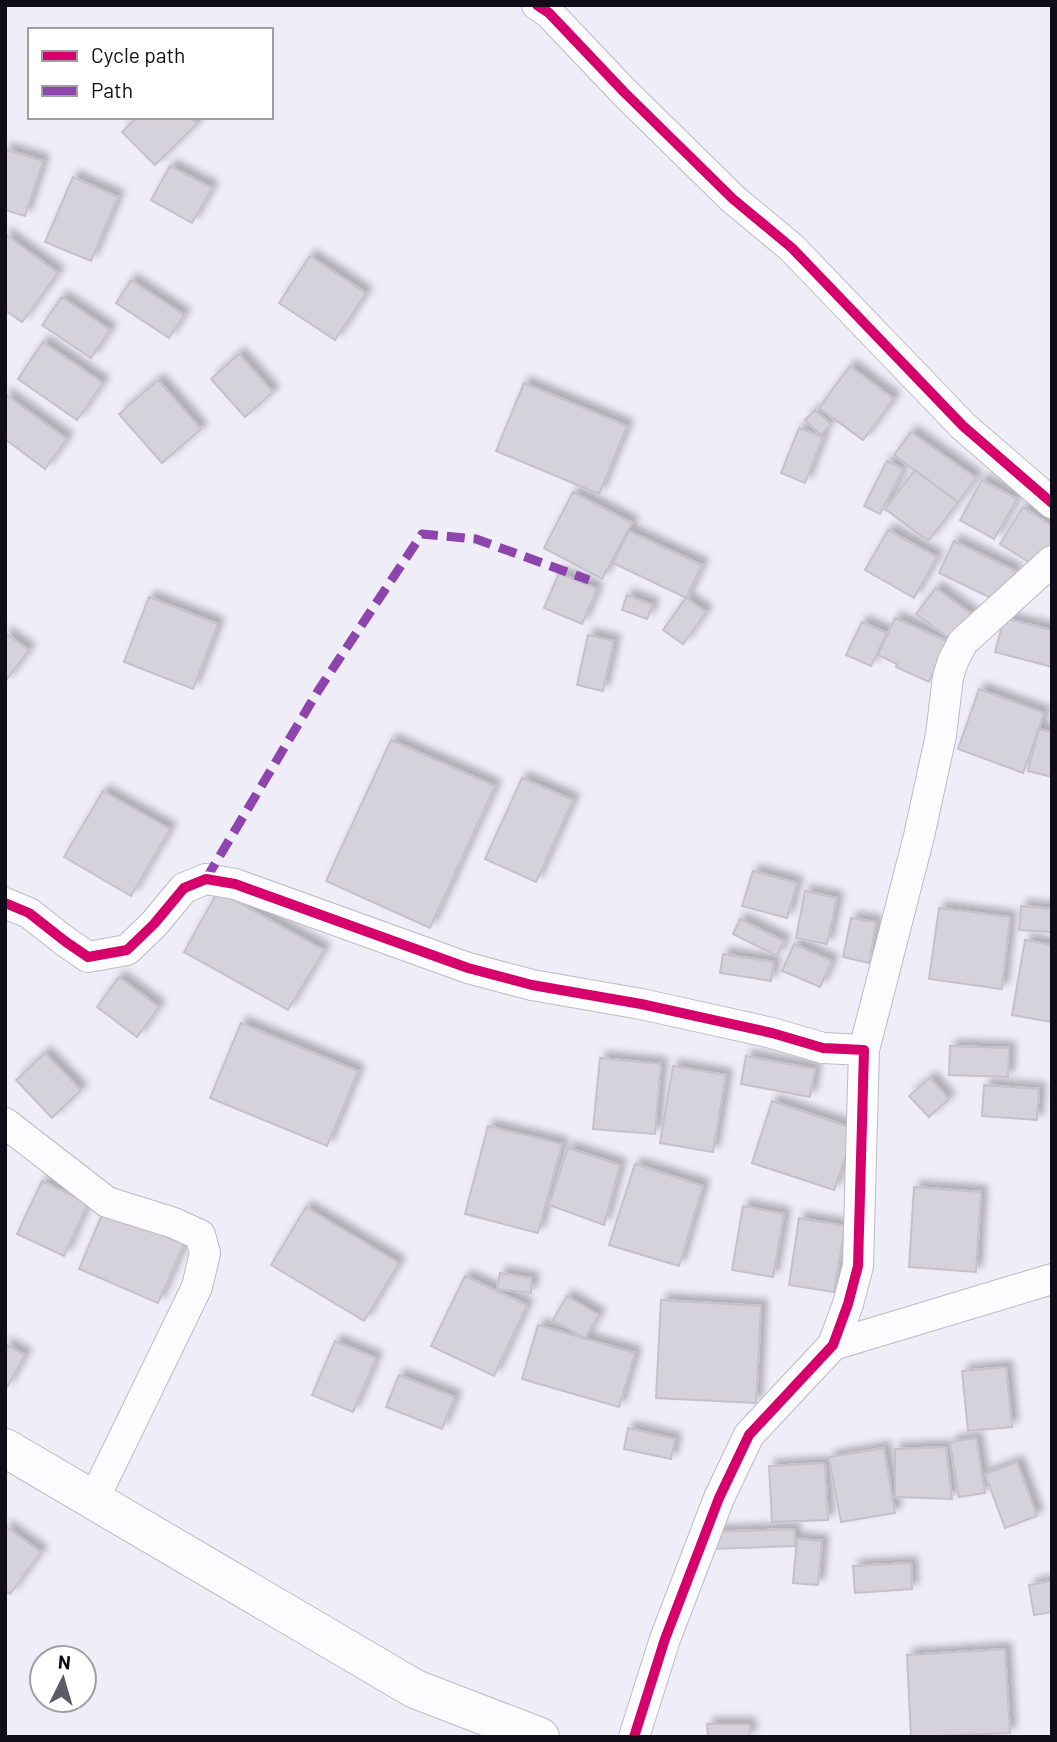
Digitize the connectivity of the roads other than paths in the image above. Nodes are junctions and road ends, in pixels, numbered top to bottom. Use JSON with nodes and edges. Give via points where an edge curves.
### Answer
{"nodes":[{"id":1,"x":537,"y":5,"type":"edge"},
{"id":2,"x":1052,"y":503,"type":"edge"},
{"id":3,"x":1052,"y":561,"type":"edge"},
{"id":4,"x":5,"y":903,"type":"edge"},
{"id":5,"x":863,"y":1050,"type":"junction"},
{"id":6,"x":5,"y":1122,"type":"edge"},
{"id":7,"x":1052,"y":1279,"type":"edge"},
{"id":8,"x":833,"y":1345,"type":"junction"},
{"id":9,"x":5,"y":1448,"type":"edge"},
{"id":10,"x":93,"y":1501,"type":"junction"},
{"id":11,"x":540,"y":1737,"type":"edge"},
{"id":12,"x":634,"y":1737,"type":"edge"}],
"edges":[{"from":1,"to":2,"type":"street","via":[[733,199],[792,248],[963,426]]},
{"from":3,"to":5,"type":"street","via":[[963,642],[953,661],[919,836]]},
{"from":4,"to":5,"type":"street","via":[[29,912],[88,957],[127,950],[184,888],[206,879],[235,884],[468,968],[533,985],[772,1032],[823,1048]]},
{"from":5,"to":8,"type":"street","via":[[858,1266]]},
{"from":6,"to":10,"type":"street","via":[[107,1202],[200,1235],[205,1253],[197,1287]]},
{"from":7,"to":8,"type":"street"},
{"from":8,"to":12,"type":"street","via":[[749,1435],[719,1498],[670,1626]]},
{"from":9,"to":10,"type":"main road"},
{"from":10,"to":11,"type":"main road","via":[[415,1689]]}]}
